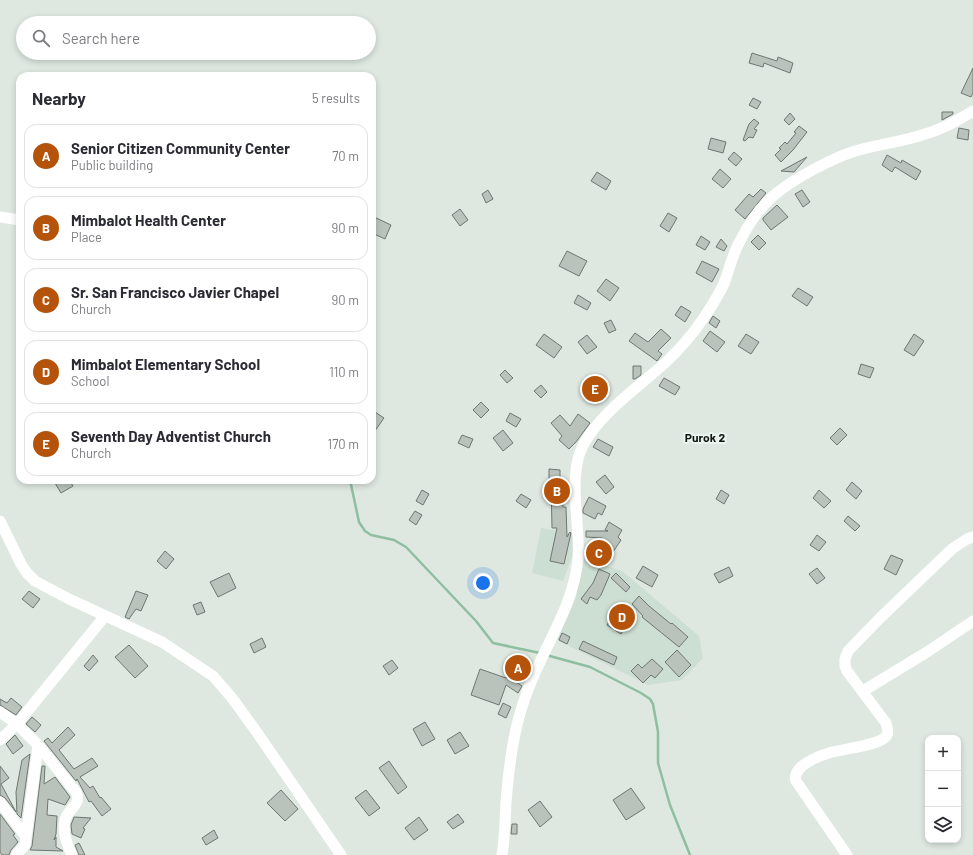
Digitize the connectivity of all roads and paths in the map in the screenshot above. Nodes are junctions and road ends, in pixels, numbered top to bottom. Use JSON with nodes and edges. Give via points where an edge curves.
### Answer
{"nodes":[{"id":1,"x":973,"y":111,"type":"edge"},
{"id":2,"x":0,"y":218,"type":"edge"},
{"id":3,"x":16,"y":220,"type":"edge"},
{"id":4,"x":0,"y":521,"type":"edge"},
{"id":5,"x":973,"y":537,"type":"edge"},
{"id":6,"x":105,"y":616,"type":"junction"},
{"id":7,"x":973,"y":621,"type":"edge"},
{"id":8,"x":863,"y":691,"type":"junction"},
{"id":9,"x":0,"y":712,"type":"edge"},
{"id":10,"x":16,"y":724,"type":"junction"},
{"id":11,"x":0,"y":740,"type":"edge"},
{"id":12,"x":38,"y":745,"type":"junction"},
{"id":13,"x":0,"y":802,"type":"edge"},
{"id":14,"x":26,"y":837,"type":"junction"},
{"id":15,"x":16,"y":855,"type":"edge"},
{"id":16,"x":72,"y":855,"type":"edge"},
{"id":17,"x":341,"y":855,"type":"edge"},
{"id":18,"x":502,"y":855,"type":"edge"},
{"id":19,"x":848,"y":855,"type":"edge"}],
"edges":[{"from":1,"to":18,"type":"street","via":[[947,126],[924,135],[853,152],[831,161],[778,192],[756,215],[740,240],[722,286],[704,318],[671,357],[622,400],[597,425],[585,442],[578,460],[576,476],[576,572],[559,623],[525,697],[512,751]]},
{"from":2,"to":3,"type":"street"},
{"from":4,"to":6,"type":"street","via":[[21,564],[35,580]]},
{"from":5,"to":8,"type":"street","via":[[952,550],[848,651],[845,659],[847,672]]},
{"from":6,"to":10,"type":"street"},
{"from":6,"to":17,"type":"street","via":[[162,642],[213,676],[256,731]]},
{"from":7,"to":8,"type":"street"},
{"from":8,"to":19,"type":"street","via":[[886,723],[887,735],[880,741],[811,760],[797,771],[795,777]]},
{"from":9,"to":10,"type":"street"},
{"from":10,"to":11,"type":"street"},
{"from":10,"to":12,"type":"street"},
{"from":12,"to":14,"type":"street"},
{"from":12,"to":16,"type":"street","via":[[78,797],[65,820],[64,831]]},
{"from":13,"to":14,"type":"street"},
{"from":14,"to":15,"type":"street","via":[[24,848]]}]}
